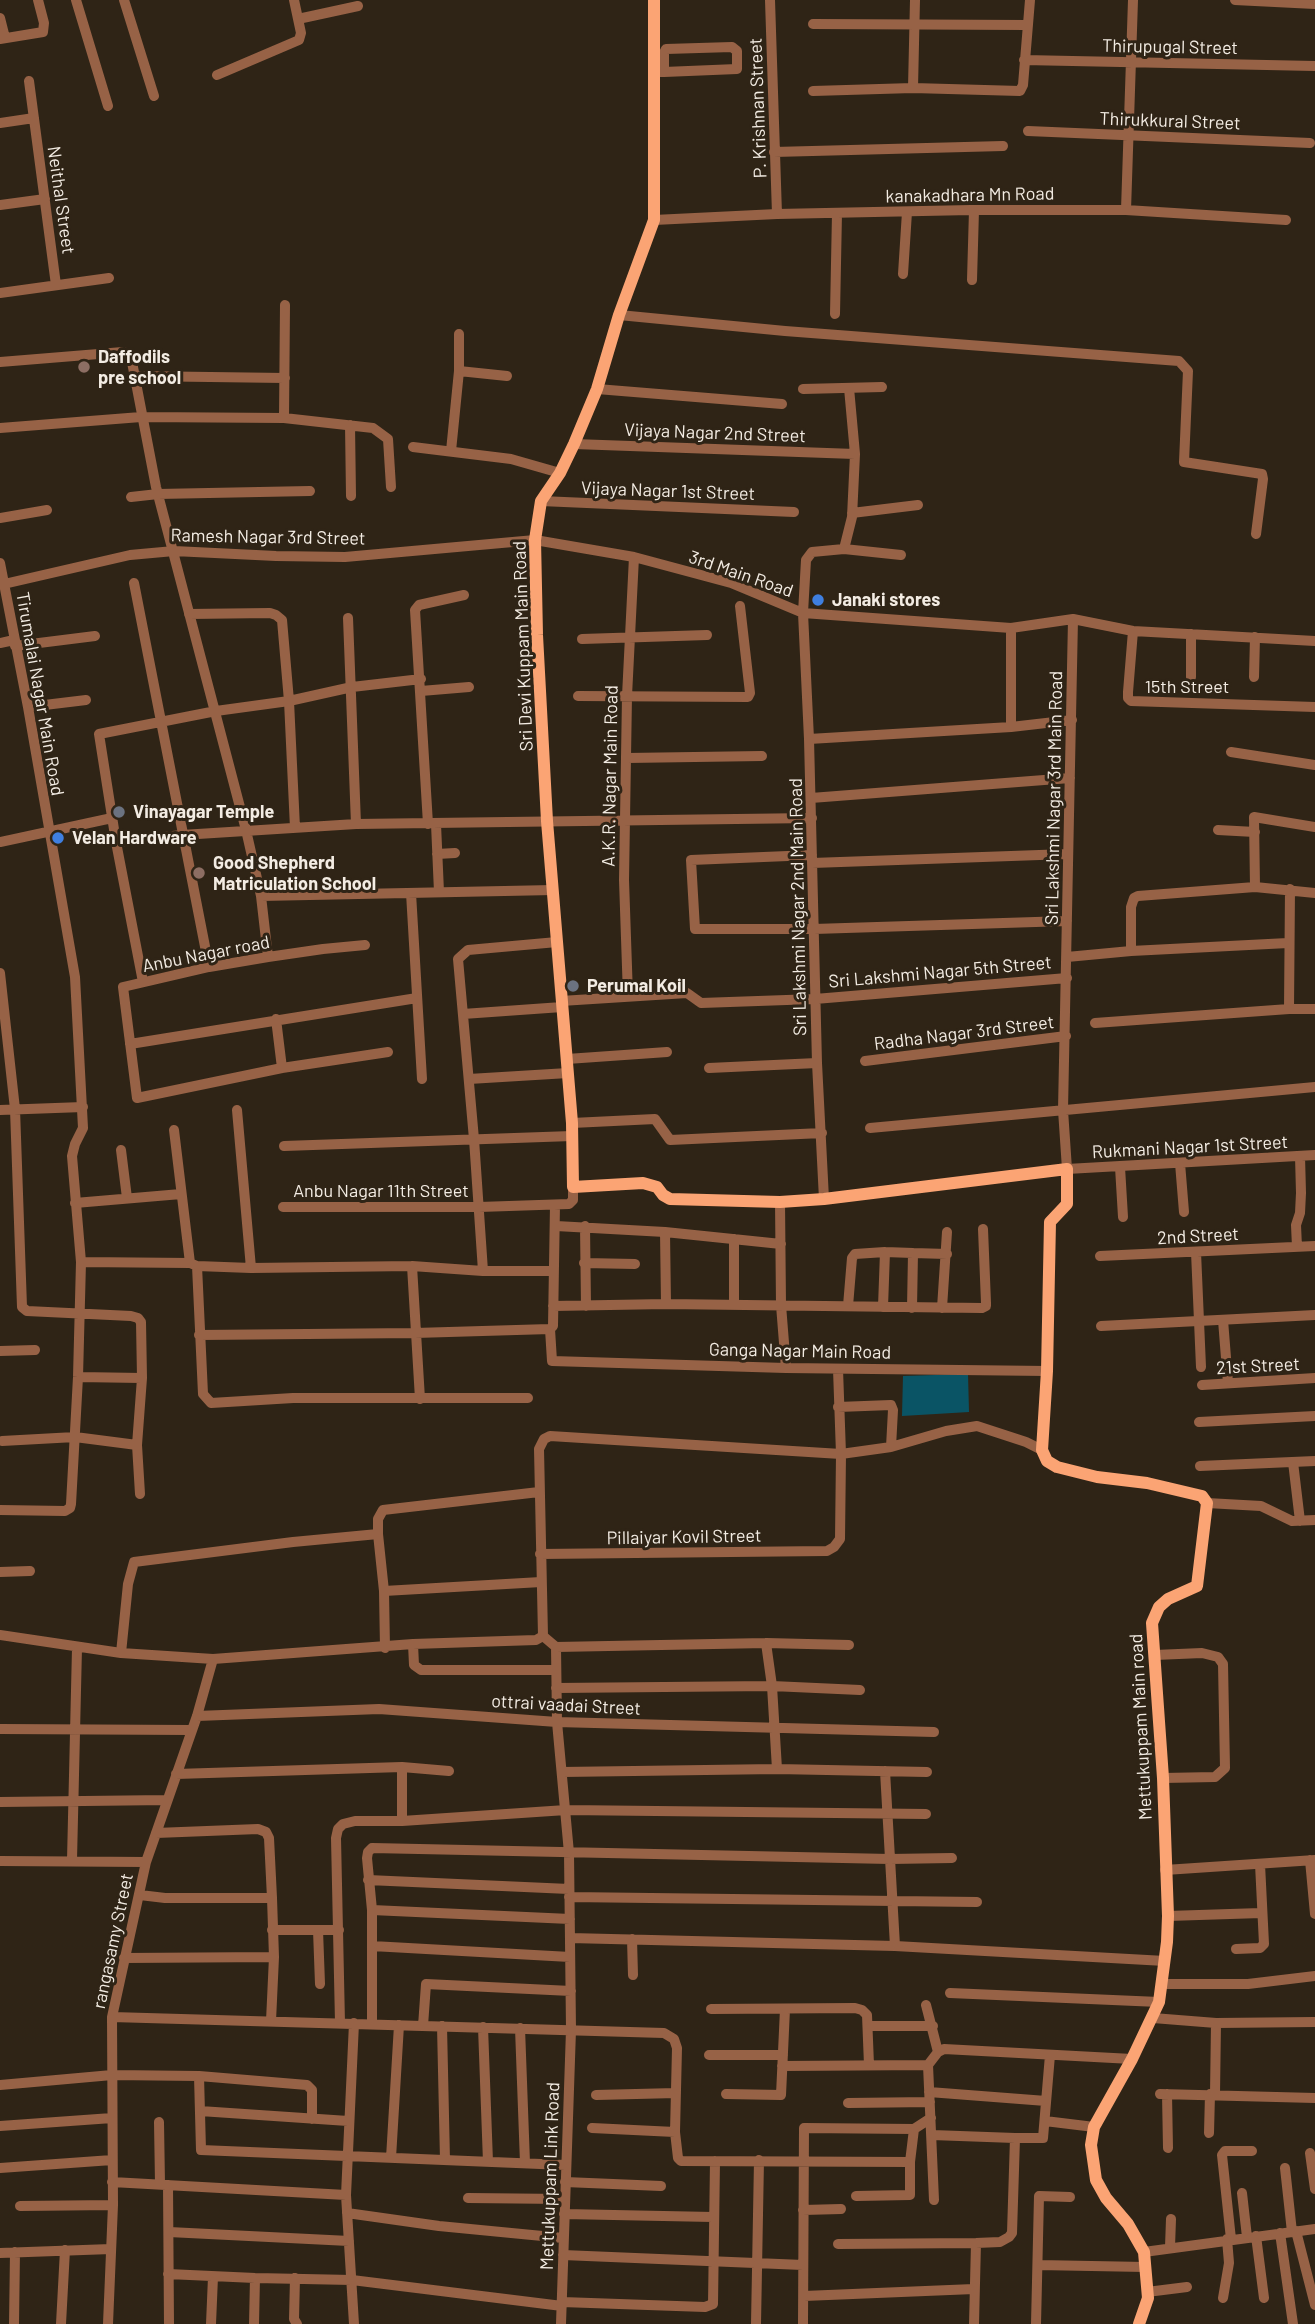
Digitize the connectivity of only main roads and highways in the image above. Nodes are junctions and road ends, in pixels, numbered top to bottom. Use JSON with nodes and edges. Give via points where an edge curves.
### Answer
{"nodes":[{"id":1,"x":654,"y":0,"type":"edge"},
{"id":2,"x":1207,"y":1503,"type":"joint"},
{"id":3,"x":1139,"y":2324,"type":"edge"}],
"edges":[{"from":1,"to":2,"type":"main road","name":"Sri Devi Kuppam Main Road","via":[[659,67],[654,220],[597,389],[560,473],[541,501],[535,540],[547,821],[568,1066],[573,1187],[643,1183],[657,1187],[670,1199],[780,1202],[1067,1169],[1067,1204],[1050,1222],[1042,1450],[1047,1461],[1057,1467],[1198,1495]]},
{"from":2,"to":3,"type":"main road","name":"Mettukuppam Main road","via":[[1197,1586],[1158,1607],[1152,1623],[1168,1916],[1158,2002],[1094,2127],[1096,2180],[1144,2252],[1148,2298]]}]}
